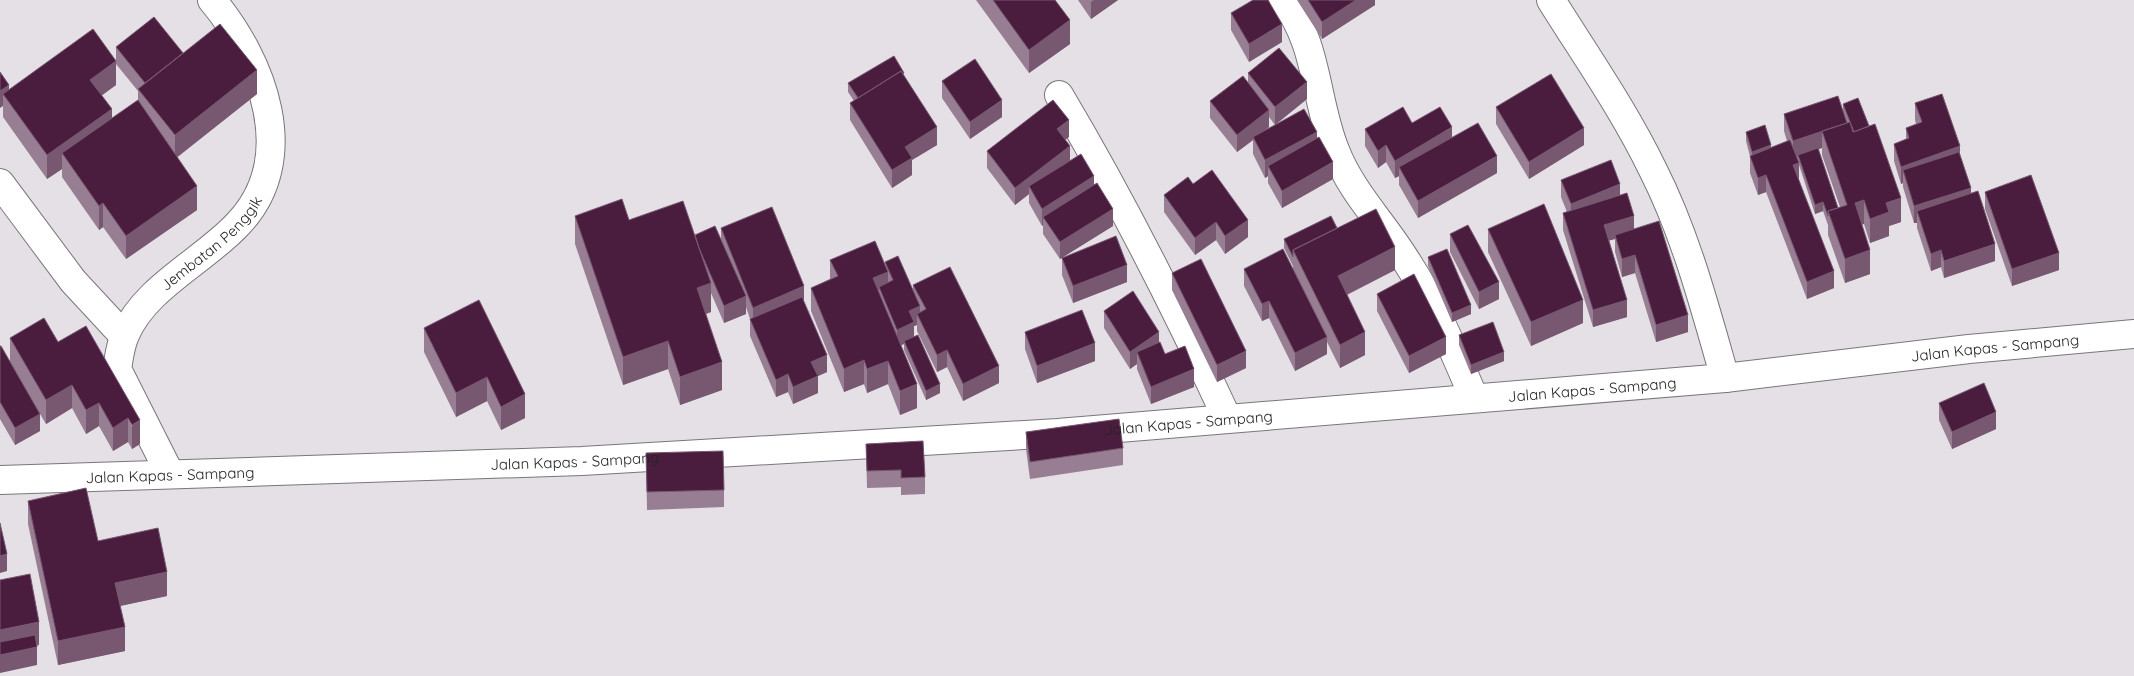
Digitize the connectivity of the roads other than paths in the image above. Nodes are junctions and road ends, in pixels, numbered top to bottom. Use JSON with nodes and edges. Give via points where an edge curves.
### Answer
{"nodes":[{"id":1,"x":212,"y":0,"type":"edge"},
{"id":2,"x":1283,"y":0,"type":"edge"},
{"id":3,"x":1551,"y":0,"type":"edge"},
{"id":4,"x":1059,"y":95,"type":"dead end"},
{"id":5,"x":0,"y":183,"type":"edge"},
{"id":6,"x":2134,"y":334,"type":"edge"},
{"id":7,"x":124,"y":336,"type":"junction"},
{"id":8,"x":1725,"y":378,"type":"junction"},
{"id":9,"x":1474,"y":398,"type":"junction"},
{"id":10,"x":1228,"y":418,"type":"junction"},
{"id":11,"x":170,"y":474,"type":"junction"},
{"id":12,"x":0,"y":480,"type":"edge"}],
"edges":[{"from":1,"to":7,"type":"street","name":"Jembatan Penggik","via":[[232,24],[261,83],[270,121],[266,177],[238,224],[155,295],[136,315]]},
{"from":2,"to":9,"type":"street","via":[[1302,32],[1334,150],[1349,180],[1406,259],[1437,311]]},
{"from":3,"to":8,"type":"street","via":[[1607,86],[1654,172],[1682,242]]},
{"from":4,"to":10,"type":"street","via":[[1120,204]]},
{"from":5,"to":7,"type":"street","via":[[73,281]]},
{"from":6,"to":8,"type":"street","name":"Jalan Kapas - Sampang","via":[[1941,352]]},
{"from":7,"to":11,"type":"street","name":"Jembatan Penggik","via":[[117,369]]},
{"from":8,"to":9,"type":"street","name":"Jalan Kapas - Sampang"},
{"from":9,"to":10,"type":"street","name":"Jalan Kapas - Sampang"},
{"from":10,"to":11,"type":"street","name":"Jalan Kapas - Sampang","via":[[1058,433],[582,461]]},
{"from":11,"to":12,"type":"street","name":"Jalan Kapas - Sampang"}]}
